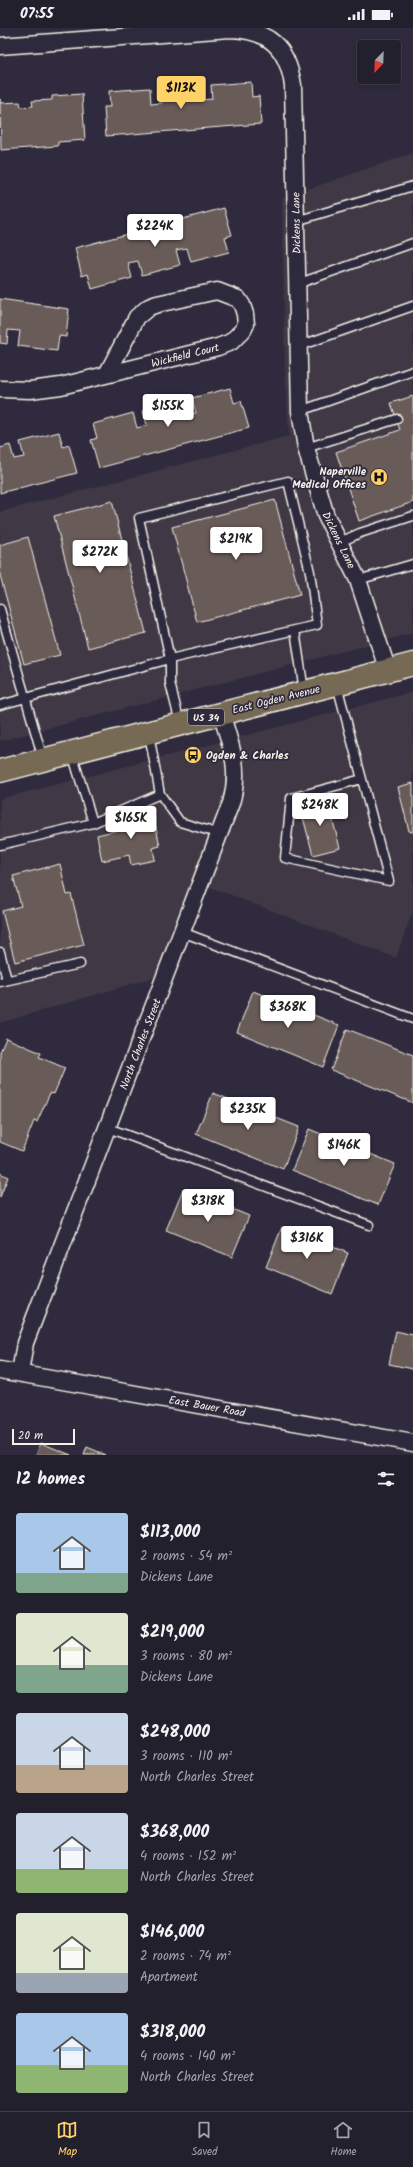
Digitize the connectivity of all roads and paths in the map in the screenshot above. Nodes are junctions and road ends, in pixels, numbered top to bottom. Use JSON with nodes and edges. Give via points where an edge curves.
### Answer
{"nodes":[{"id":1,"x":0,"y":46,"type":"edge"},
{"id":2,"x":413,"y":186,"type":"edge"},
{"id":3,"x":296,"y":221,"type":"junction"},
{"id":4,"x":413,"y":243,"type":"edge"},
{"id":5,"x":297,"y":284,"type":"junction"},
{"id":6,"x":413,"y":306,"type":"edge"},
{"id":7,"x":299,"y":346,"type":"junction"},
{"id":8,"x":413,"y":371,"type":"edge"},
{"id":9,"x":107,"y":374,"type":"junction"},
{"id":10,"x":0,"y":389,"type":"edge"},
{"id":11,"x":300,"y":411,"type":"junction"},
{"id":12,"x":397,"y":419,"type":"dead end"},
{"id":13,"x":306,"y":448,"type":"junction"},
{"id":14,"x":413,"y":516,"type":"edge"},
{"id":15,"x":340,"y":542,"type":"junction"},
{"id":16,"x":413,"y":564,"type":"edge"},
{"id":17,"x":358,"y":580,"type":"junction"},
{"id":18,"x":0,"y":609,"type":"edge"},
{"id":19,"x":294,"y":630,"type":"junction"},
{"id":20,"x":170,"y":659,"type":"junction"},
{"id":21,"x":413,"y":664,"type":"edge"},
{"id":22,"x":388,"y":671,"type":"junction"},
{"id":23,"x":337,"y":684,"type":"junction"},
{"id":24,"x":304,"y":692,"type":"junction"},
{"id":25,"x":26,"y":698,"type":"junction"},
{"id":26,"x":0,"y":705,"type":"edge"},
{"id":27,"x":221,"y":713,"type":"junction"},
{"id":28,"x":180,"y":724,"type":"junction"},
{"id":29,"x":149,"y":732,"type":"junction"},
{"id":30,"x":72,"y":752,"type":"junction"},
{"id":31,"x":43,"y":760,"type":"junction"},
{"id":32,"x":0,"y":771,"type":"edge"},
{"id":33,"x":362,"y":779,"type":"junction"},
{"id":34,"x":160,"y":794,"type":"junction"},
{"id":35,"x":93,"y":823,"type":"junction"},
{"id":36,"x":220,"y":834,"type":"junction"},
{"id":37,"x":0,"y":843,"type":"edge"},
{"id":38,"x":182,"y":932,"type":"junction"},
{"id":39,"x":0,"y":952,"type":"edge"},
{"id":40,"x":80,"y":964,"type":"dead end"},
{"id":41,"x":4,"y":981,"type":"edge"},
{"id":42,"x":413,"y":1019,"type":"edge"},
{"id":43,"x":108,"y":1128,"type":"junction"},
{"id":44,"x":369,"y":1225,"type":"dead end"},
{"id":45,"x":0,"y":1370,"type":"edge"},
{"id":46,"x":20,"y":1373,"type":"junction"},
{"id":47,"x":413,"y":1443,"type":"edge"}],
"edges":[{"from":1,"to":3,"type":"street","name":"Dickens Lane","via":[[230,29],[245,29],[268,38],[286,58],[293,85]]},
{"from":2,"to":3,"type":"lane"},
{"from":3,"to":5,"type":"street","name":"Dickens Lane"},
{"from":4,"to":5,"type":"lane"},
{"from":5,"to":7,"type":"street","name":"Dickens Lane"},
{"from":6,"to":7,"type":"lane"},
{"from":7,"to":11,"type":"street","name":"Dickens Lane"},
{"from":8,"to":11,"type":"lane"},
{"from":9,"to":9,"type":"street","name":"Wickfield Court","via":[[231,342],[239,337],[246,324],[242,305],[233,296],[217,291],[149,307],[137,317]]},
{"from":9,"to":10,"type":"street","name":"Wickfield Court","via":[[61,386],[30,390]]},
{"from":11,"to":13,"type":"street","name":"Dickens Lane"},
{"from":12,"to":13,"type":"lane"},
{"from":13,"to":15,"type":"street","name":"Dickens Lane","via":[[326,516]]},
{"from":14,"to":15,"type":"lane"},
{"from":15,"to":17,"type":"street","name":"Dickens Lane"},
{"from":16,"to":17,"type":"lane"},
{"from":17,"to":22,"type":"street","name":"Dickens Lane"},
{"from":18,"to":25,"type":"lane"},
{"from":19,"to":20,"type":"lane"},
{"from":19,"to":20,"type":"lane","via":[[317,625],[310,572],[288,481],[139,518]]},
{"from":19,"to":24,"type":"lane"},
{"from":20,"to":25,"type":"lane"},
{"from":20,"to":28,"type":"lane","via":[[170,683]]},
{"from":21,"to":22,"type":"main road","name":"East Ogden Avenue","number":"US 34"},
{"from":22,"to":23,"type":"main road","name":"East Ogden Avenue","number":"US 34"},
{"from":23,"to":24,"type":"main road","name":"East Ogden Avenue","number":"US 34"},
{"from":23,"to":33,"type":"lane"},
{"from":24,"to":27,"type":"main road","name":"East Ogden Avenue","number":"US 34"},
{"from":25,"to":26,"type":"lane"},
{"from":25,"to":31,"type":"lane"},
{"from":27,"to":28,"type":"main road","name":"East Ogden Avenue","number":"US 34"},
{"from":27,"to":36,"type":"street","name":"North Charles Street","via":[[235,759],[236,777],[234,793]]},
{"from":28,"to":29,"type":"main road","name":"East Ogden Avenue","number":"US 34"},
{"from":29,"to":30,"type":"main road","name":"East Ogden Avenue","number":"US 34"},
{"from":29,"to":34,"type":"lane"},
{"from":30,"to":31,"type":"main road","name":"East Ogden Avenue","number":"US 34"},
{"from":30,"to":35,"type":"lane"},
{"from":31,"to":32,"type":"main road","name":"East Ogden Avenue","number":"US 34"},
{"from":33,"to":33,"type":"lane","via":[[389,881],[285,858],[291,798]]},
{"from":34,"to":35,"type":"lane"},
{"from":34,"to":36,"type":"lane","via":[[180,822]]},
{"from":35,"to":37,"type":"lane"},
{"from":36,"to":38,"type":"street","name":"North Charles Street"},
{"from":38,"to":42,"type":"lane"},
{"from":38,"to":43,"type":"street","name":"North Charles Street"},
{"from":39,"to":41,"type":"lane"},
{"from":40,"to":41,"type":"lane"},
{"from":43,"to":44,"type":"lane"},
{"from":43,"to":46,"type":"street","name":"North Charles Street","via":[[25,1343]]},
{"from":45,"to":46,"type":"street","name":"East Bauer Road"},
{"from":46,"to":47,"type":"street","name":"East Bauer Road"}]}
